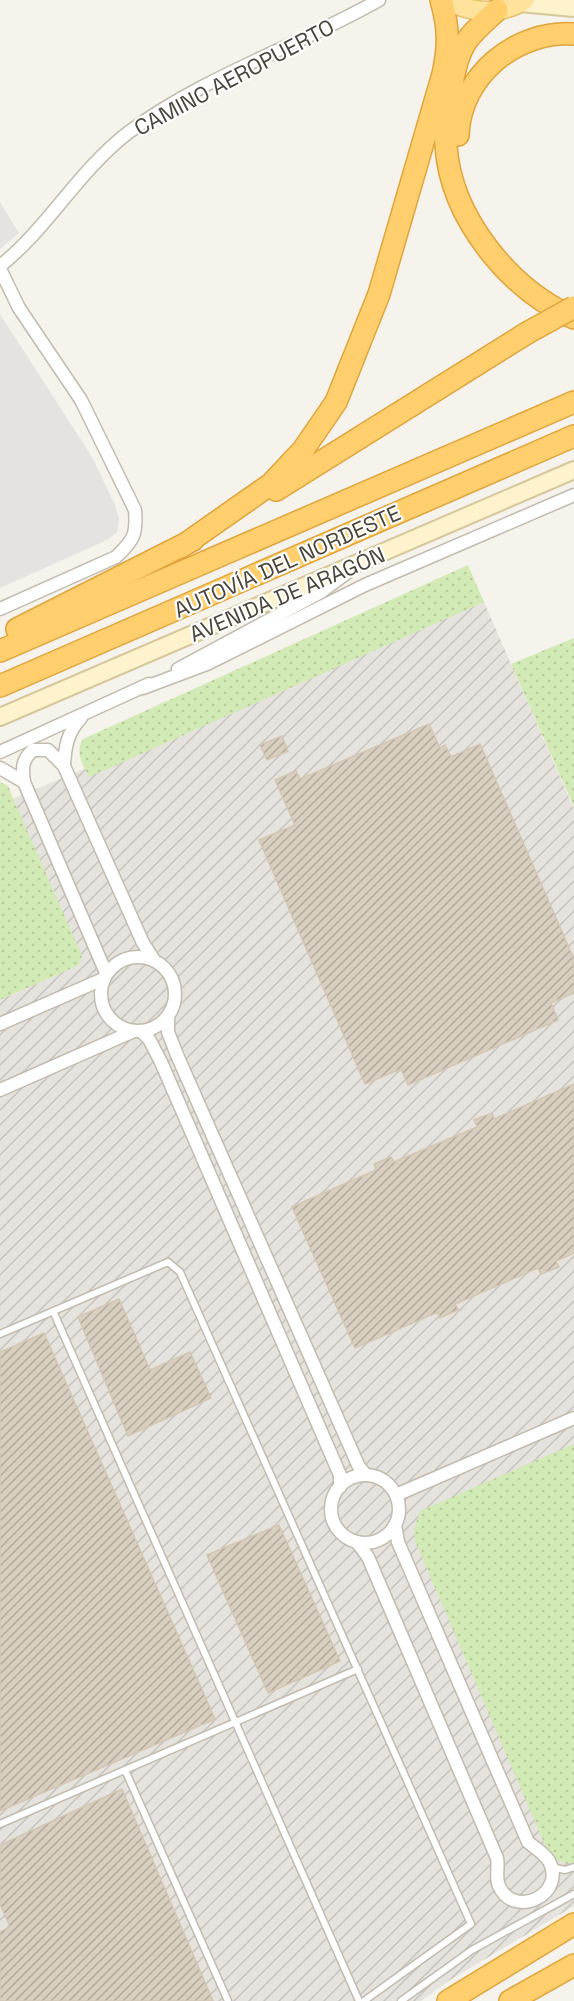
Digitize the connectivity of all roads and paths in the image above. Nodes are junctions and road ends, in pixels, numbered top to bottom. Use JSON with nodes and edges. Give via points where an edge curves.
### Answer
{"nodes":[{"id":1,"x":379,"y":0,"type":"edge"},
{"id":2,"x":441,"y":0,"type":"edge"},
{"id":3,"x":447,"y":0,"type":"edge"},
{"id":4,"x":522,"y":2,"type":"edge"},
{"id":5,"x":574,"y":8,"type":"edge"},
{"id":6,"x":497,"y":10,"type":"junction"},
{"id":7,"x":574,"y":34,"type":"edge"},
{"id":8,"x":495,"y":257,"type":"junction"},
{"id":9,"x":0,"y":268,"type":"edge"},
{"id":10,"x":574,"y":307,"type":"edge"},
{"id":11,"x":574,"y":318,"type":"edge"},
{"id":12,"x":574,"y":402,"type":"edge"},
{"id":13,"x":574,"y":436,"type":"edge"},
{"id":14,"x":574,"y":470,"type":"edge"},
{"id":15,"x":574,"y":495,"type":"edge"},
{"id":16,"x":182,"y":547,"type":"junction"},
{"id":17,"x":360,"y":563,"type":"junction"},
{"id":18,"x":0,"y":609,"type":"edge"},
{"id":19,"x":0,"y":638,"type":"edge"},
{"id":20,"x":0,"y":651,"type":"edge"},
{"id":21,"x":0,"y":686,"type":"edge"},
{"id":22,"x":143,"y":688,"type":"junction"},
{"id":23,"x":85,"y":715,"type":"junction"},
{"id":24,"x":0,"y":717,"type":"edge"},
{"id":25,"x":0,"y":752,"type":"edge"},
{"id":26,"x":64,"y":766,"type":"junction"},
{"id":27,"x":0,"y":768,"type":"edge"},
{"id":28,"x":24,"y":782,"type":"junction"},
{"id":29,"x":154,"y":960,"type":"junction"},
{"id":30,"x":105,"y":976,"type":"junction"},
{"id":31,"x":168,"y":1016,"type":"junction"},
{"id":32,"x":0,"y":1024,"type":"edge"},
{"id":33,"x":137,"y":1031,"type":"junction"},
{"id":34,"x":0,"y":1090,"type":"edge"},
{"id":35,"x":53,"y":1311,"type":"junction"},
{"id":36,"x":0,"y":1334,"type":"edge"},
{"id":37,"x":574,"y":1418,"type":"edge"},
{"id":38,"x":366,"y":1475,"type":"junction"},
{"id":39,"x":340,"y":1487,"type":"junction"},
{"id":40,"x":396,"y":1495,"type":"junction"},
{"id":41,"x":395,"y":1525,"type":"junction"},
{"id":42,"x":357,"y":1542,"type":"junction"},
{"id":43,"x":358,"y":1669,"type":"junction"},
{"id":44,"x":234,"y":1722,"type":"junction"},
{"id":45,"x":125,"y":1770,"type":"junction"},
{"id":46,"x":0,"y":1824,"type":"edge"},
{"id":47,"x":551,"y":1867,"type":"junction"},
{"id":48,"x":574,"y":1868,"type":"edge"},
{"id":49,"x":574,"y":1894,"type":"edge"},
{"id":50,"x":574,"y":1924,"type":"edge"},
{"id":51,"x":574,"y":1936,"type":"edge"},
{"id":52,"x":574,"y":1965,"type":"edge"},
{"id":53,"x":228,"y":2001,"type":"edge"},
{"id":54,"x":359,"y":2001,"type":"edge"},
{"id":55,"x":364,"y":2001,"type":"edge"},
{"id":56,"x":401,"y":2001,"type":"edge"},
{"id":57,"x":448,"y":2001,"type":"edge"},
{"id":58,"x":466,"y":2001,"type":"edge"},
{"id":59,"x":510,"y":2001,"type":"edge"}],
"edges":[{"from":1,"to":9,"type":"street","name":"CAMINO AEROPUERTO","via":[[196,92],[129,133],[84,174]]},
{"from":2,"to":16,"type":"highway","via":[[448,25],[443,74],[379,294],[336,402],[303,450],[271,484]]},
{"from":3,"to":6,"type":"main road","via":[[467,9]]},
{"from":4,"to":5,"type":"street"},
{"from":4,"to":6,"type":"main road"},
{"from":6,"to":8,"type":"highway","via":[[463,47],[448,104],[446,146],[456,190],[469,220]]},
{"from":7,"to":8,"type":"highway","via":[[540,37],[504,52],[478,79],[462,107],[457,156],[463,189]]},
{"from":8,"to":11,"type":"highway","via":[[538,297]]},
{"from":9,"to":18,"type":"street","via":[[19,308],[81,400],[135,510],[137,529],[129,545],[116,557]]},
{"from":10,"to":16,"type":"highway","bridge":true},
{"from":12,"to":20,"type":"highway","name":"AUTOVÍA DEL NORDESTE"},
{"from":13,"to":21,"type":"highway","name":"AUTOVÍA DEL NORDESTE"},
{"from":14,"to":17,"type":"street","name":"AVENIDA DE ARAGÓN"},
{"from":15,"to":22,"type":"street","name":"AVENIDA DE ARAGÓN","via":[[365,585],[207,664]]},
{"from":16,"to":19,"type":"highway"},
{"from":17,"to":22,"type":"street","via":[[321,592]]},
{"from":17,"to":24,"type":"street","name":"AVENIDA DE ARAGÓN"},
{"from":22,"to":23,"type":"street"},
{"from":23,"to":25,"type":"street"},
{"from":23,"to":26,"type":"street","via":[[73,727],[65,745]]},
{"from":26,"to":28,"type":"street","via":[[48,750],[33,750],[22,767]]},
{"from":26,"to":29,"type":"street"},
{"from":27,"to":28,"type":"street"},
{"from":28,"to":30,"type":"street"},
{"from":29,"to":30,"type":"street","via":[[128,958]]},
{"from":29,"to":31,"type":"street","via":[[175,985],[176,996]]},
{"from":30,"to":32,"type":"street"},
{"from":30,"to":33,"type":"street","via":[[100,991],[105,1013],[113,1022]]},
{"from":31,"to":33,"type":"street","via":[[151,1029]]},
{"from":31,"to":38,"type":"street","via":[[168,1032],[177,1055],[359,1467]]},
{"from":33,"to":34,"type":"street"},
{"from":33,"to":39,"type":"street","via":[[150,1040],[161,1062],[340,1475]]},
{"from":35,"to":36,"type":"lane"},
{"from":35,"to":43,"type":"lane","via":[[168,1262],[180,1272]]},
{"from":35,"to":44,"type":"lane"},
{"from":37,"to":40,"type":"street"},
{"from":38,"to":39,"type":"street"},
{"from":38,"to":40,"type":"street","via":[[384,1480]]},
{"from":39,"to":42,"type":"street","via":[[332,1508],[333,1520],[339,1530]]},
{"from":40,"to":41,"type":"street","via":[[399,1515]]},
{"from":41,"to":42,"type":"street","via":[[379,1540]]},
{"from":41,"to":47,"type":"street","via":[[398,1542],[528,1842]]},
{"from":42,"to":47,"type":"street","via":[[368,1557],[497,1858],[499,1886],[518,1902],[534,1900],[551,1884]]},
{"from":43,"to":44,"type":"lane"},
{"from":43,"to":55,"type":"lane","via":[[471,1924]]},
{"from":44,"to":45,"type":"lane"},
{"from":44,"to":54,"type":"lane"},
{"from":45,"to":46,"type":"lane"},
{"from":45,"to":53,"type":"lane"},
{"from":47,"to":48,"type":"lane"},
{"from":49,"to":56,"type":"lane","via":[[472,1950]]},
{"from":50,"to":57,"type":"highway"},
{"from":51,"to":58,"type":"highway"},
{"from":52,"to":59,"type":"highway"}]}
